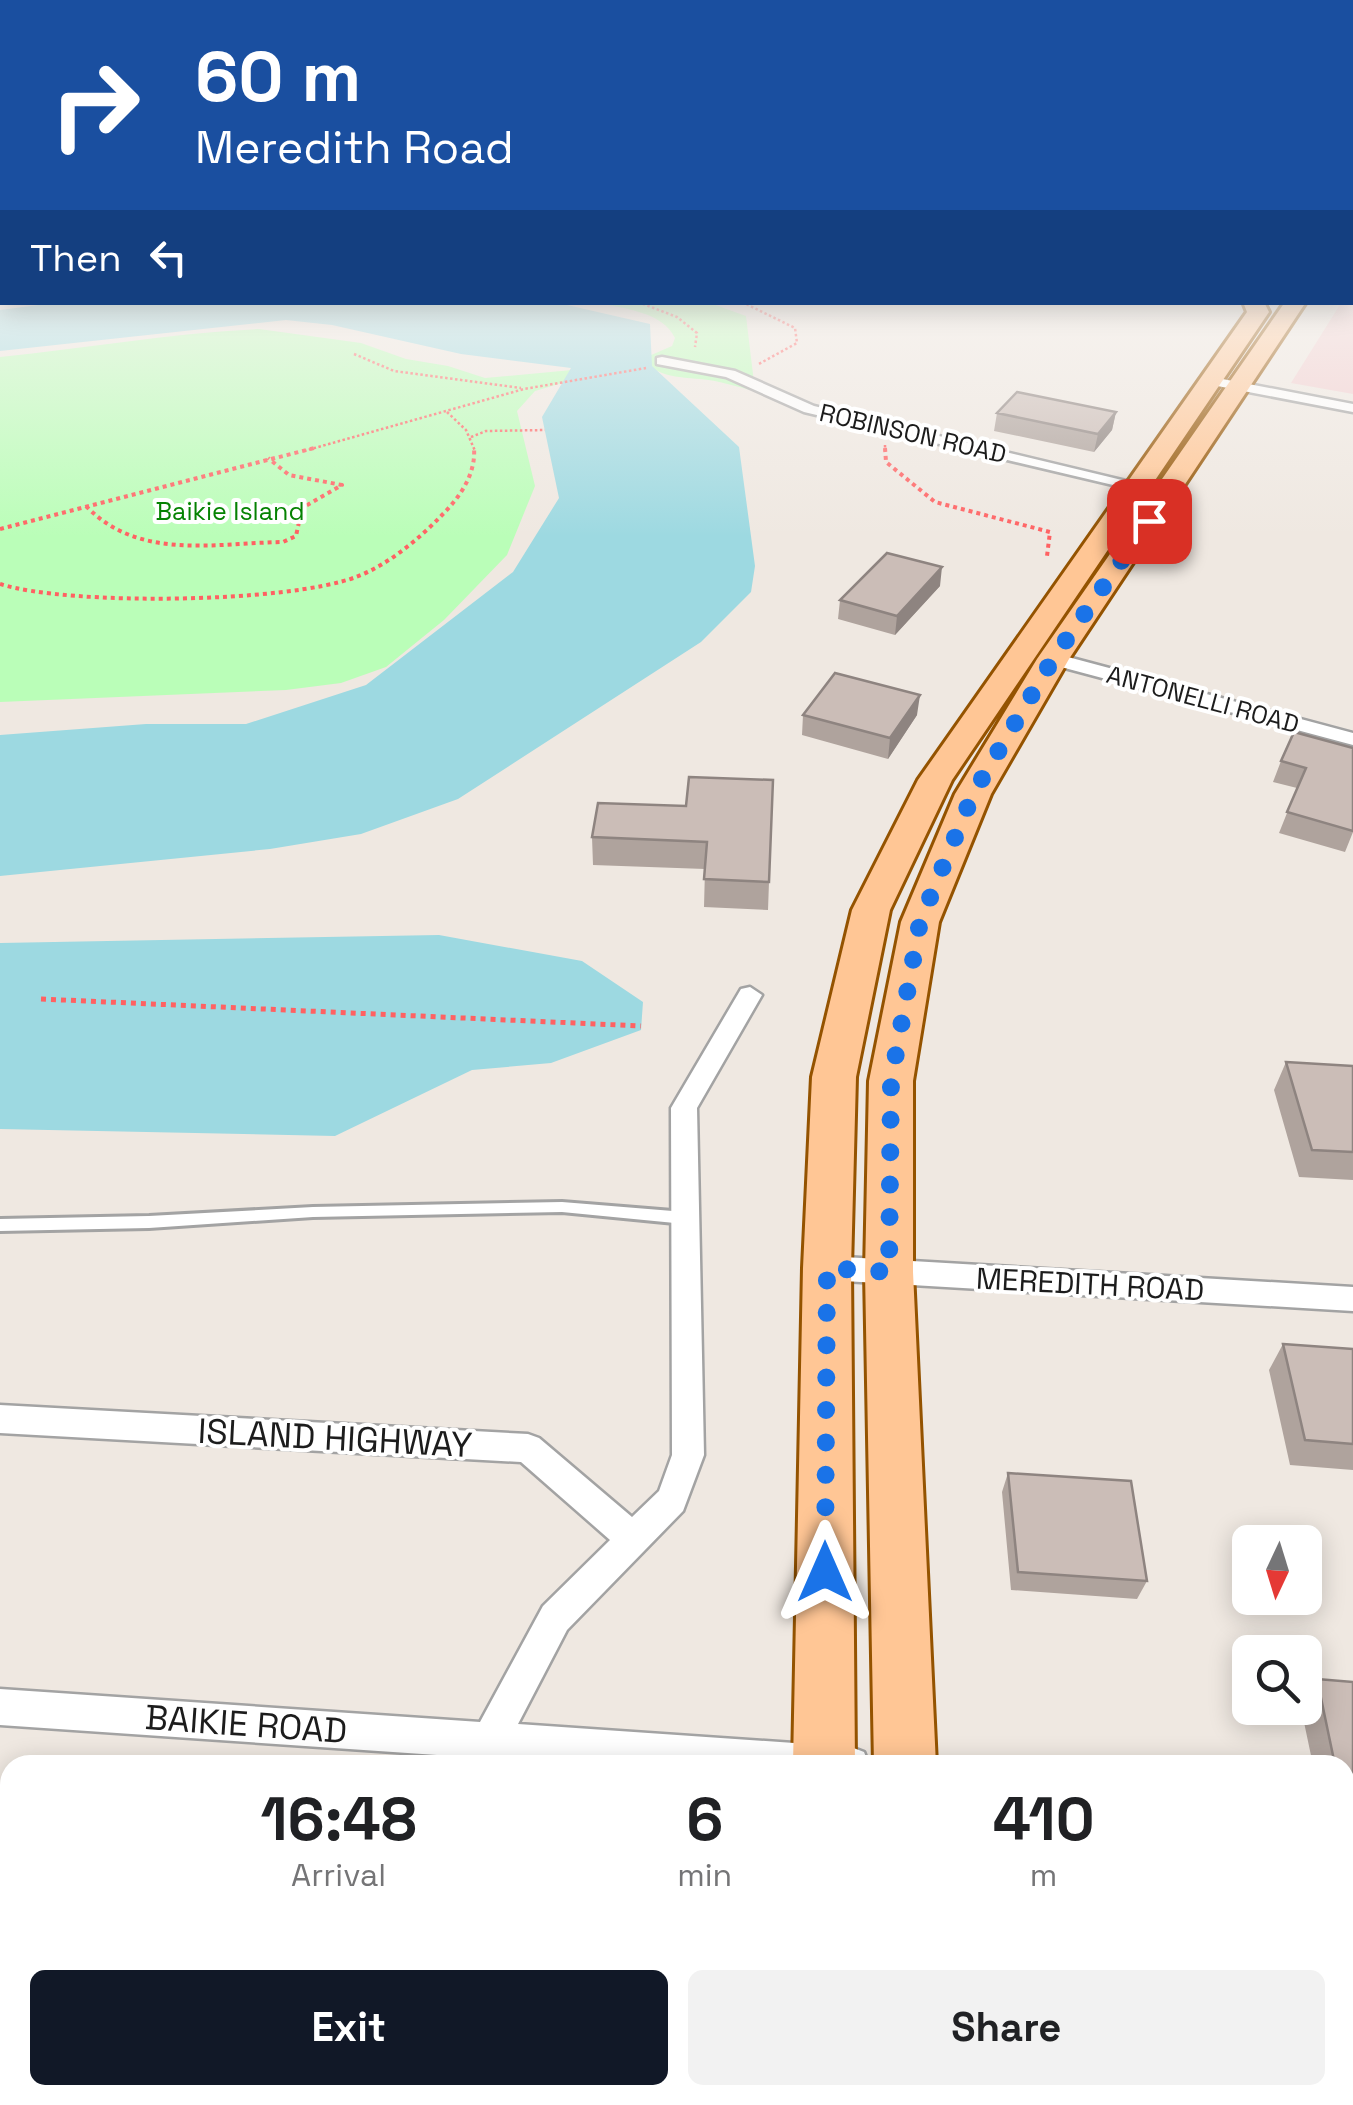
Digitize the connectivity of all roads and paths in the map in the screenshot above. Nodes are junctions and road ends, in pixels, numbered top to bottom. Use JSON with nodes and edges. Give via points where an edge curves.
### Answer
{"nodes":[{"id":1,"x":696,"y":340,"type":"edge"},
{"id":2,"x":797,"y":340,"type":"edge"},
{"id":3,"x":1246,"y":340,"type":"edge"},
{"id":4,"x":1264,"y":340,"type":"edge"},
{"id":5,"x":354,"y":354,"type":"dead end"},
{"id":6,"x":669,"y":362,"type":"junction"},
{"id":7,"x":730,"y":374,"type":"junction"},
{"id":8,"x":1227,"y":384,"type":"junction"},
{"id":9,"x":524,"y":389,"type":"junction"},
{"id":10,"x":1353,"y":408,"type":"edge"},
{"id":11,"x":447,"y":412,"type":"junction"},
{"id":12,"x":885,"y":427,"type":"junction"},
{"id":13,"x":545,"y":430,"type":"dead end"},
{"id":14,"x":471,"y":437,"type":"junction"},
{"id":15,"x":268,"y":458,"type":"junction"},
{"id":16,"x":1152,"y":489,"type":"junction"},
{"id":17,"x":86,"y":505,"type":"junction"},
{"id":18,"x":0,"y":528,"type":"edge"},
{"id":19,"x":1047,"y":556,"type":"dead end"},
{"id":20,"x":0,"y":584,"type":"edge"},
{"id":21,"x":1053,"y":659,"type":"junction"},
{"id":22,"x":1353,"y":739,"type":"edge"},
{"id":23,"x":750,"y":995,"type":"dead end"},
{"id":24,"x":41,"y":999,"type":"dead end"},
{"id":25,"x":641,"y":1026,"type":"dead end"},
{"id":26,"x":685,"y":1218,"type":"junction"},
{"id":27,"x":0,"y":1225,"type":"edge"},
{"id":28,"x":827,"y":1268,"type":"junction"},
{"id":29,"x":889,"y":1272,"type":"junction"},
{"id":30,"x":1353,"y":1299,"type":"edge"},
{"id":31,"x":1,"y":1419,"type":"edge"},
{"id":32,"x":633,"y":1539,"type":"junction"},
{"id":33,"x":0,"y":1707,"type":"edge"},
{"id":34,"x":489,"y":1742,"type":"junction"},
{"id":35,"x":692,"y":1755,"type":"edge"},
{"id":36,"x":833,"y":1755,"type":"edge"},
{"id":37,"x":905,"y":1755,"type":"edge"}],
"edges":[{"from":1,"to":6,"type":"path","via":[[694,351]]},
{"from":2,"to":7,"type":"path","via":[[772,360]]},
{"from":3,"to":8,"type":"main road"},
{"from":4,"to":8,"type":"main road"},
{"from":5,"to":9,"type":"path","via":[[394,372]]},
{"from":6,"to":7,"type":"street","name":"ROBINSON ROAD"},
{"from":6,"to":9,"type":"path"},
{"from":7,"to":12,"type":"street","name":"ROBINSON ROAD","via":[[810,410]]},
{"from":8,"to":10,"type":"street"},
{"from":8,"to":16,"type":"main road"},
{"from":9,"to":11,"type":"path"},
{"from":11,"to":14,"type":"path"},
{"from":11,"to":15,"type":"path"},
{"from":12,"to":16,"type":"street","name":"ROBINSON ROAD"},
{"from":12,"to":19,"type":"path","via":[[886,462],[922,492],[935,502],[1050,532]]},
{"from":13,"to":14,"type":"path"},
{"from":14,"to":20,"type":"path","via":[[475,456],[457,502],[408,546],[354,578],[288,590],[180,595],[30,595]]},
{"from":15,"to":17,"type":"path"},
{"from":15,"to":17,"type":"path","via":[[282,474],[342,485],[302,508],[296,536],[283,542],[134,538],[108,528]]},
{"from":16,"to":21,"type":"main road"},
{"from":16,"to":28,"type":"main road","via":[[935,780],[870,910],[834,1078]]},
{"from":17,"to":18,"type":"path"},
{"from":21,"to":22,"type":"street","name":"ANTONELLI ROAD"},
{"from":21,"to":29,"type":"main road","via":[[973,794],[920,922],[891,1081]]},
{"from":23,"to":26,"type":"street","via":[[684,1108]]},
{"from":24,"to":25,"type":"path"},
{"from":26,"to":27,"type":"lane","via":[[562,1207]]},
{"from":26,"to":32,"type":"street","via":[[688,1454],[672,1500]]},
{"from":28,"to":29,"type":"street","name":"MEREDITH ROAD"},
{"from":28,"to":36,"type":"main road"},
{"from":29,"to":30,"type":"street","name":"MEREDITH ROAD"},
{"from":29,"to":37,"type":"main road"},
{"from":31,"to":32,"type":"street","name":"ISLAND HIGHWAY","via":[[528,1448]]},
{"from":32,"to":34,"type":"street","via":[[555,1618]]},
{"from":33,"to":34,"type":"street","name":"BAIKIE ROAD"},
{"from":34,"to":35,"type":"street","name":"BAIKIE ROAD"}]}
